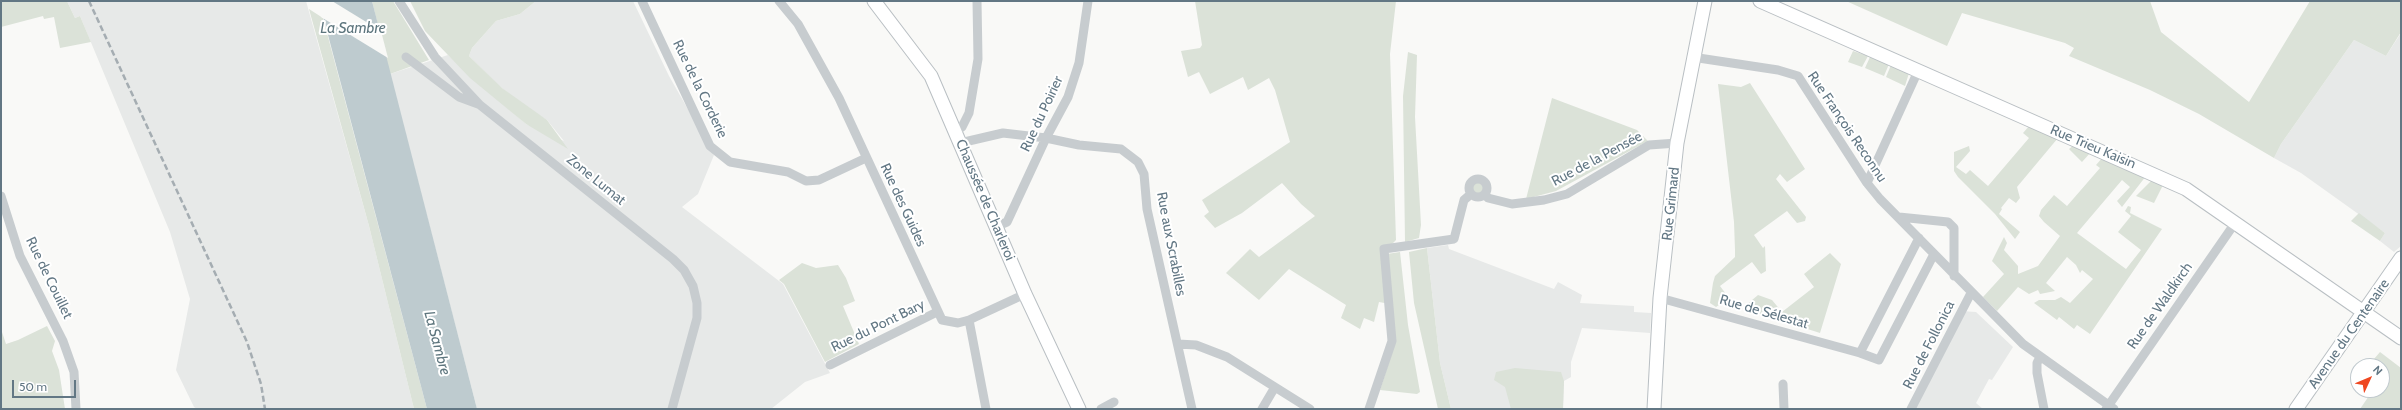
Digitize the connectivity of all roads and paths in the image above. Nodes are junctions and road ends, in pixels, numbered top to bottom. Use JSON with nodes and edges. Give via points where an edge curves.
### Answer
{"nodes":[{"id":1,"x":399,"y":1,"type":"edge"},
{"id":2,"x":642,"y":1,"type":"edge"},
{"id":3,"x":779,"y":1,"type":"edge"},
{"id":4,"x":874,"y":1,"type":"edge"},
{"id":5,"x":978,"y":1,"type":"edge"},
{"id":6,"x":1088,"y":1,"type":"edge"},
{"id":7,"x":1704,"y":1,"type":"edge"},
{"id":8,"x":1760,"y":1,"type":"edge"},
{"id":9,"x":406,"y":57,"type":"dead end"},
{"id":10,"x":1692,"y":57,"type":"junction"},
{"id":11,"x":1918,"y":71,"type":"junction"},
{"id":12,"x":480,"y":105,"type":"junction"},
{"id":13,"x":958,"y":137,"type":"junction"},
{"id":14,"x":1046,"y":138,"type":"junction"},
{"id":15,"x":1678,"y":143,"type":"junction"},
{"id":16,"x":866,"y":158,"type":"junction"},
{"id":17,"x":1867,"y":183,"type":"junction"},
{"id":18,"x":1470,"y":194,"type":"junction"},
{"id":19,"x":1485,"y":194,"type":"junction"},
{"id":20,"x":1,"y":196,"type":"edge"},
{"id":21,"x":1899,"y":218,"type":"junction"},
{"id":22,"x":2235,"y":223,"type":"junction"},
{"id":23,"x":995,"y":227,"type":"junction"},
{"id":24,"x":1919,"y":238,"type":"junction"},
{"id":25,"x":1934,"y":254,"type":"junction"},
{"id":26,"x":2401,"y":258,"type":"edge"},
{"id":27,"x":1954,"y":276,"type":"junction"},
{"id":28,"x":1971,"y":293,"type":"junction"},
{"id":29,"x":1025,"y":294,"type":"junction"},
{"id":30,"x":1660,"y":298,"type":"junction"},
{"id":31,"x":2364,"y":311,"type":"junction"},
{"id":32,"x":937,"y":312,"type":"junction"},
{"id":33,"x":969,"y":320,"type":"junction"},
{"id":34,"x":2401,"y":338,"type":"edge"},
{"id":35,"x":1178,"y":344,"type":"junction"},
{"id":36,"x":1860,"y":353,"type":"junction"},
{"id":37,"x":2040,"y":357,"type":"junction"},
{"id":38,"x":830,"y":365,"type":"dead end"},
{"id":39,"x":1783,"y":384,"type":"dead end"},
{"id":40,"x":1275,"y":387,"type":"junction"},
{"id":41,"x":1114,"y":402,"type":"dead end"},
{"id":42,"x":2110,"y":408,"type":"edge"},
{"id":43,"x":76,"y":409,"type":"edge"},
{"id":44,"x":672,"y":409,"type":"edge"},
{"id":45,"x":986,"y":409,"type":"edge"},
{"id":46,"x":1079,"y":409,"type":"edge"},
{"id":47,"x":1101,"y":409,"type":"edge"},
{"id":48,"x":1192,"y":409,"type":"edge"},
{"id":49,"x":1262,"y":409,"type":"edge"},
{"id":50,"x":1310,"y":409,"type":"edge"},
{"id":51,"x":1368,"y":409,"type":"edge"},
{"id":52,"x":1654,"y":409,"type":"edge"},
{"id":53,"x":1784,"y":409,"type":"edge"},
{"id":54,"x":1911,"y":409,"type":"edge"},
{"id":55,"x":2044,"y":409,"type":"edge"},
{"id":56,"x":2296,"y":409,"type":"edge"}],
"edges":[{"from":1,"to":12,"type":"street","name":"Zone Lumat","via":[[435,57]]},
{"from":2,"to":16,"type":"street","name":"Rue de la Corderie","via":[[710,146],[730,162],[788,172],[806,180],[819,180]]},
{"from":3,"to":16,"type":"street","name":"Rue des Guides","via":[[798,24],[839,98]]},
{"from":4,"to":13,"type":"street","name":"Chaussée de Charleroi","via":[[931,76]]},
{"from":5,"to":13,"type":"street","via":[[978,60],[970,105]]},
{"from":6,"to":14,"type":"street","name":"Rue du Poirier","via":[[1074,80]]},
{"from":7,"to":10,"type":"street","name":"Rue Grimard"},
{"from":8,"to":11,"type":"street","name":"Rue Trieu Kaisin"},
{"from":9,"to":12,"type":"street","via":[[459,97]]},
{"from":10,"to":15,"type":"street","name":"Rue Grimard"},
{"from":10,"to":17,"type":"street","name":"Rue François Reconnu","via":[[1778,70],[1798,76]]},
{"from":11,"to":17,"type":"street"},
{"from":11,"to":22,"type":"street","name":"Rue Trieu Kaisin","via":[[2186,189]]},
{"from":12,"to":44,"type":"street","name":"Zone Lumat","via":[[684,270],[693,286],[697,318]]},
{"from":13,"to":14,"type":"street","name":"Rue aux Scrabilles","via":[[1003,133]]},
{"from":13,"to":23,"type":"street","name":"Chaussée de Charleroi"},
{"from":14,"to":23,"type":"street","name":"Rue du Poirier","via":[[1007,222]]},
{"from":14,"to":35,"type":"street","name":"Rue aux Scrabilles","via":[[1079,145],[1121,149],[1132,156],[1142,168],[1147,209]]},
{"from":15,"to":19,"type":"street","name":"Rue de la Pensée","via":[[1649,145],[1567,194],[1512,204]]},
{"from":15,"to":30,"type":"street","name":"Rue Grimard"},
{"from":16,"to":32,"type":"street","name":"Rue des Guides"},
{"from":17,"to":21,"type":"street","name":"Rue François Reconnu"},
{"from":18,"to":19,"type":"street","name":"Rue de la Pensée","via":[[1477,197]]},
{"from":18,"to":19,"type":"street","via":[[1470,183],[1477,178],[1485,182]]},
{"from":18,"to":51,"type":"street","via":[[1464,200],[1454,239],[1384,249],[1392,341]]},
{"from":20,"to":43,"type":"street","name":"Rue de Couillet","via":[[20,256],[63,341],[74,372]]},
{"from":21,"to":24,"type":"street","name":"Rue François Reconnu"},
{"from":21,"to":27,"type":"street","via":[[1948,222],[1954,228]]},
{"from":22,"to":31,"type":"street","name":"Rue Trieu Kaisin"},
{"from":22,"to":42,"type":"street","name":"Rue de Waldkirch"},
{"from":23,"to":29,"type":"street","name":"Chaussée de Charleroi"},
{"from":24,"to":25,"type":"street","name":"Rue François Reconnu"},
{"from":24,"to":36,"type":"street"},
{"from":25,"to":27,"type":"street","name":"Rue François Reconnu"},
{"from":25,"to":36,"type":"street","name":"Rue de Sélestat","via":[[1879,360]]},
{"from":26,"to":31,"type":"street","name":"Avenue du Centenaire"},
{"from":27,"to":28,"type":"street","name":"Rue François Reconnu"},
{"from":28,"to":37,"type":"street","name":"Rue François Reconnu","via":[[2012,334]]},
{"from":28,"to":54,"type":"street","name":"Rue de Follonica"},
{"from":29,"to":33,"type":"street"},
{"from":29,"to":46,"type":"street","name":"Chaussée de Charleroi"},
{"from":30,"to":36,"type":"street","name":"Rue de Sélestat"},
{"from":30,"to":52,"type":"street","name":"Rue Grimard"},
{"from":31,"to":34,"type":"street","name":"Rue Trieu Kaisin"},
{"from":31,"to":56,"type":"street","name":"Avenue du Centenaire"},
{"from":32,"to":33,"type":"street","via":[[942,320]]},
{"from":32,"to":38,"type":"street","name":"Rue du Pont Bary"},
{"from":33,"to":45,"type":"street"},
{"from":35,"to":40,"type":"street","via":[[1196,345],[1227,357]]},
{"from":35,"to":48,"type":"street","name":"Rue aux Scrabilles"},
{"from":37,"to":42,"type":"street","name":"Rue François Reconnu"},
{"from":37,"to":55,"type":"street","via":[[2037,373]]},
{"from":39,"to":53,"type":"street"},
{"from":40,"to":49,"type":"street"},
{"from":40,"to":50,"type":"street"},
{"from":41,"to":47,"type":"street"}]}
